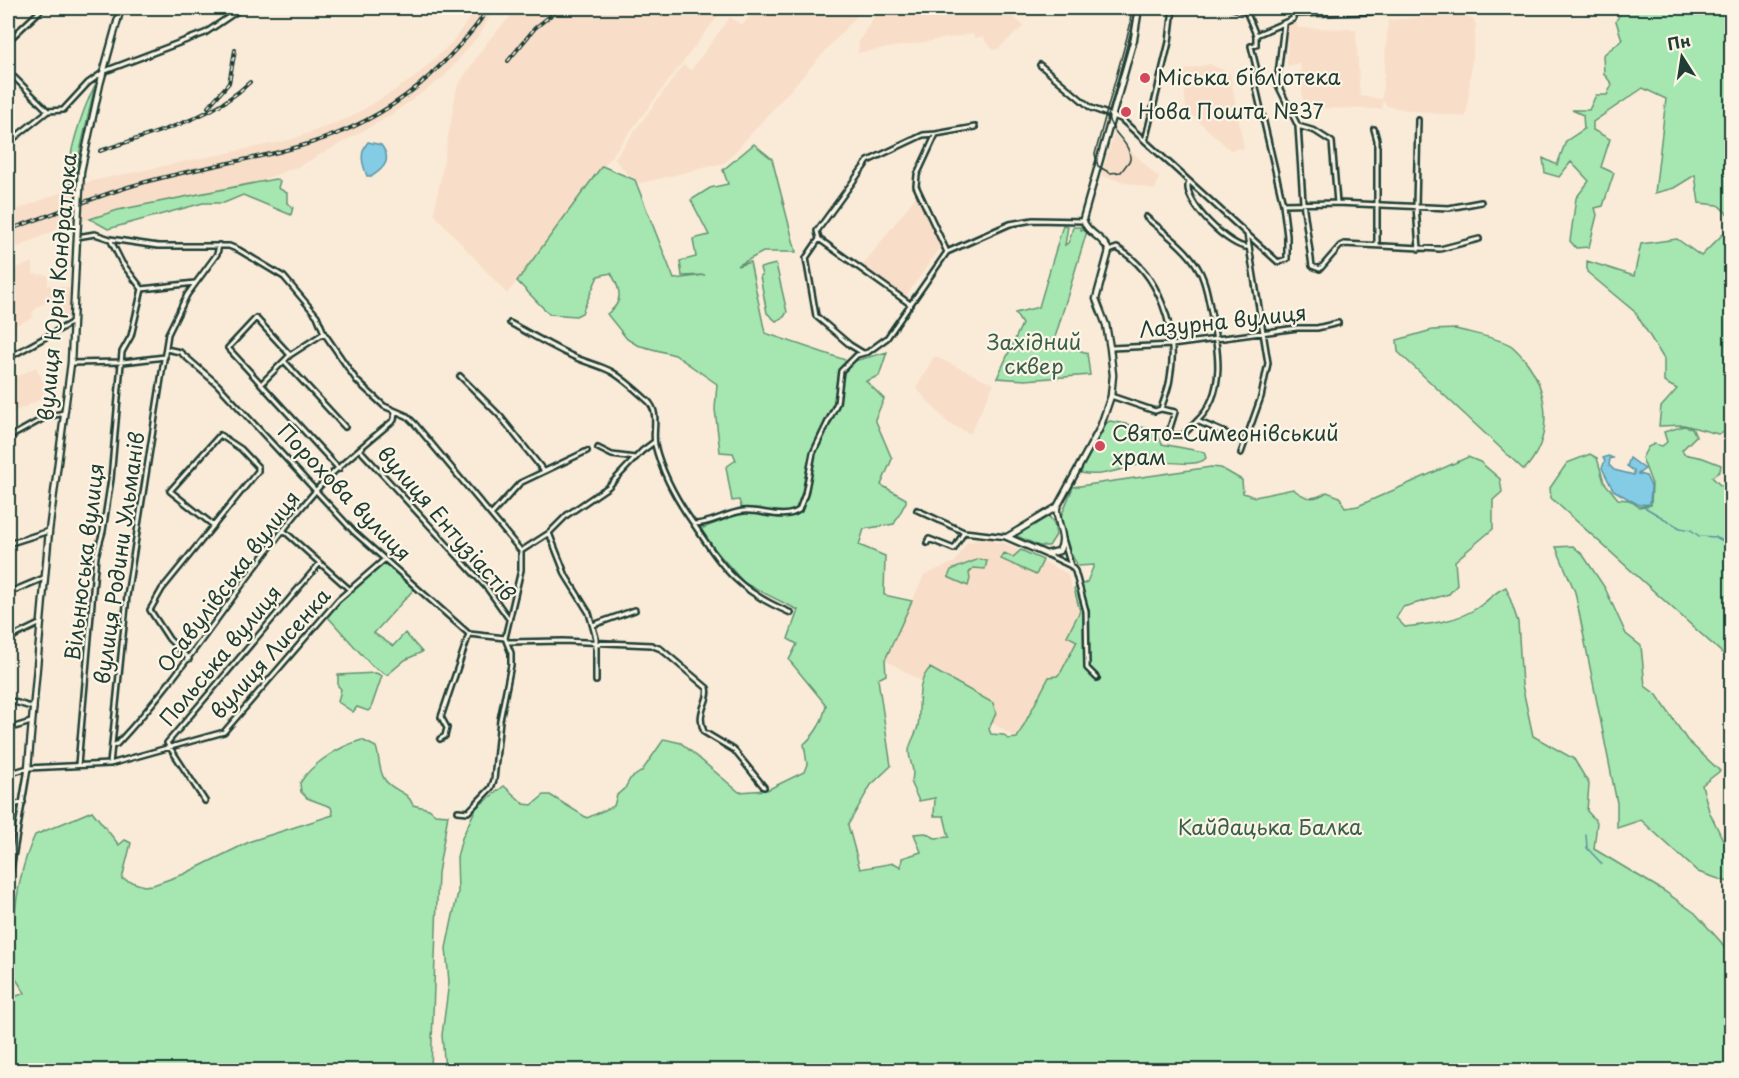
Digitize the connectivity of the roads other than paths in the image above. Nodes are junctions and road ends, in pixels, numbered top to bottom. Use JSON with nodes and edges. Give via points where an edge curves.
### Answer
{"nodes":[{"id":1,"x":44,"y":8,"type":"edge"},
{"id":2,"x":122,"y":8,"type":"edge"},
{"id":3,"x":242,"y":8,"type":"edge"},
{"id":4,"x":1139,"y":8,"type":"edge"},
{"id":5,"x":1173,"y":8,"type":"edge"},
{"id":6,"x":1233,"y":8,"type":"edge"},
{"id":7,"x":1293,"y":8,"type":"edge"},
{"id":8,"x":1373,"y":8,"type":"edge"},
{"id":9,"x":1410,"y":8,"type":"edge"},
{"id":10,"x":1332,"y":10,"type":"edge"},
{"id":11,"x":1436,"y":11,"type":"dead end"},
{"id":12,"x":1293,"y":14,"type":"junction"},
{"id":13,"x":1284,"y":24,"type":"junction"},
{"id":14,"x":1256,"y":35,"type":"junction"},
{"id":15,"x":8,"y":41,"type":"edge"},
{"id":16,"x":1040,"y":65,"type":"dead end"},
{"id":17,"x":105,"y":70,"type":"junction"},
{"id":18,"x":8,"y":71,"type":"edge"},
{"id":19,"x":48,"y":111,"type":"junction"},
{"id":20,"x":1112,"y":116,"type":"junction"},
{"id":21,"x":1418,"y":120,"type":"dead end"},
{"id":22,"x":1298,"y":126,"type":"junction"},
{"id":23,"x":975,"y":127,"type":"dead end"},
{"id":24,"x":1374,"y":129,"type":"dead end"},
{"id":25,"x":936,"y":134,"type":"junction"},
{"id":26,"x":1145,"y":141,"type":"junction"},
{"id":27,"x":8,"y":143,"type":"edge"},
{"id":28,"x":1190,"y":181,"type":"junction"},
{"id":29,"x":1303,"y":202,"type":"junction"},
{"id":30,"x":1481,"y":202,"type":"dead end"},
{"id":31,"x":1338,"y":203,"type":"junction"},
{"id":32,"x":1283,"y":204,"type":"junction"},
{"id":33,"x":1377,"y":206,"type":"junction"},
{"id":34,"x":1416,"y":206,"type":"junction"},
{"id":35,"x":1146,"y":217,"type":"dead end"},
{"id":36,"x":1083,"y":221,"type":"junction"},
{"id":37,"x":1246,"y":234,"type":"junction"},
{"id":38,"x":77,"y":237,"type":"junction"},
{"id":39,"x":110,"y":239,"type":"junction"},
{"id":40,"x":819,"y":239,"type":"junction"},
{"id":41,"x":1479,"y":239,"type":"dead end"},
{"id":42,"x":219,"y":245,"type":"junction"},
{"id":43,"x":1377,"y":245,"type":"junction"},
{"id":44,"x":1249,"y":247,"type":"junction"},
{"id":45,"x":1419,"y":249,"type":"junction"},
{"id":46,"x":1109,"y":251,"type":"junction"},
{"id":47,"x":947,"y":252,"type":"junction"},
{"id":48,"x":195,"y":283,"type":"junction"},
{"id":49,"x":142,"y":289,"type":"junction"},
{"id":50,"x":910,"y":304,"type":"junction"},
{"id":51,"x":73,"y":322,"type":"junction"},
{"id":52,"x":1338,"y":322,"type":"dead end"},
{"id":53,"x":510,"y":323,"type":"dead end"},
{"id":54,"x":1265,"y":332,"type":"junction"},
{"id":55,"x":324,"y":333,"type":"junction"},
{"id":56,"x":1216,"y":339,"type":"junction"},
{"id":57,"x":1172,"y":345,"type":"junction"},
{"id":58,"x":1110,"y":348,"type":"junction"},
{"id":59,"x":166,"y":349,"type":"junction"},
{"id":60,"x":863,"y":353,"type":"junction"},
{"id":61,"x":290,"y":355,"type":"junction"},
{"id":62,"x":165,"y":357,"type":"junction"},
{"id":63,"x":8,"y":358,"type":"edge"},
{"id":64,"x":123,"y":362,"type":"junction"},
{"id":65,"x":285,"y":362,"type":"junction"},
{"id":66,"x":71,"y":363,"type":"junction"},
{"id":67,"x":460,"y":376,"type":"dead end"},
{"id":68,"x":263,"y":383,"type":"junction"},
{"id":69,"x":1111,"y":396,"type":"junction"},
{"id":70,"x":1161,"y":409,"type":"junction"},
{"id":71,"x":395,"y":412,"type":"junction"},
{"id":72,"x":66,"y":413,"type":"junction"},
{"id":73,"x":1197,"y":421,"type":"junction"},
{"id":74,"x":345,"y":427,"type":"dead end"},
{"id":75,"x":8,"y":438,"type":"edge"},
{"id":76,"x":1244,"y":441,"type":"junction"},
{"id":77,"x":654,"y":442,"type":"junction"},
{"id":78,"x":598,"y":448,"type":"dead end"},
{"id":79,"x":360,"y":450,"type":"junction"},
{"id":80,"x":587,"y":451,"type":"dead end"},
{"id":81,"x":1241,"y":453,"type":"dead end"},
{"id":82,"x":636,"y":458,"type":"junction"},
{"id":83,"x":339,"y":468,"type":"junction"},
{"id":84,"x":543,"y":470,"type":"junction"},
{"id":85,"x":317,"y":490,"type":"junction"},
{"id":86,"x":1057,"y":507,"type":"junction"},
{"id":87,"x":917,"y":510,"type":"dead end"},
{"id":88,"x":491,"y":515,"type":"junction"},
{"id":89,"x":694,"y":524,"type":"junction"},
{"id":90,"x":213,"y":525,"type":"junction"},
{"id":91,"x":284,"y":530,"type":"junction"},
{"id":92,"x":49,"y":531,"type":"junction"},
{"id":93,"x":964,"y":532,"type":"junction"},
{"id":94,"x":549,"y":533,"type":"junction"},
{"id":95,"x":1062,"y":535,"type":"junction"},
{"id":96,"x":1007,"y":537,"type":"junction"},
{"id":97,"x":927,"y":543,"type":"dead end"},
{"id":98,"x":8,"y":544,"type":"edge"},
{"id":99,"x":521,"y":550,"type":"junction"},
{"id":100,"x":1046,"y":554,"type":"junction"},
{"id":101,"x":384,"y":560,"type":"junction"},
{"id":102,"x":320,"y":563,"type":"junction"},
{"id":103,"x":1071,"y":566,"type":"junction"},
{"id":104,"x":45,"y":578,"type":"junction"},
{"id":105,"x":350,"y":590,"type":"junction"},
{"id":106,"x":8,"y":593,"type":"edge"},
{"id":107,"x":635,"y":610,"type":"dead end"},
{"id":108,"x":791,"y":613,"type":"dead end"},
{"id":109,"x":509,"y":619,"type":"junction"},
{"id":110,"x":41,"y":623,"type":"junction"},
{"id":111,"x":593,"y":625,"type":"junction"},
{"id":112,"x":469,"y":634,"type":"junction"},
{"id":113,"x":505,"y":638,"type":"junction"},
{"id":114,"x":8,"y":639,"type":"edge"},
{"id":115,"x":508,"y":642,"type":"junction"},
{"id":116,"x":596,"y":643,"type":"junction"},
{"id":117,"x":189,"y":659,"type":"junction"},
{"id":118,"x":1097,"y":678,"type":"dead end"},
{"id":119,"x":596,"y":681,"type":"dead end"},
{"id":120,"x":8,"y":700,"type":"edge"},
{"id":121,"x":34,"y":708,"type":"junction"},
{"id":122,"x":32,"y":721,"type":"junction"},
{"id":123,"x":8,"y":729,"type":"edge"},
{"id":124,"x":440,"y":739,"type":"dead end"},
{"id":125,"x":112,"y":746,"type":"junction"},
{"id":126,"x":168,"y":746,"type":"junction"},
{"id":127,"x":110,"y":764,"type":"junction"},
{"id":128,"x":78,"y":765,"type":"junction"},
{"id":129,"x":28,"y":768,"type":"junction"},
{"id":130,"x":8,"y":774,"type":"edge"},
{"id":131,"x":764,"y":787,"type":"dead end"},
{"id":132,"x":205,"y":801,"type":"dead end"},
{"id":133,"x":24,"y":802,"type":"junction"},
{"id":134,"x":8,"y":807,"type":"edge"},
{"id":135,"x":458,"y":811,"type":"dead end"},
{"id":136,"x":13,"y":858,"type":"junction"},
{"id":137,"x":8,"y":860,"type":"edge"},
{"id":138,"x":8,"y":887,"type":"edge"}],
"edges":[{"from":1,"to":15,"type":"street"},
{"from":2,"to":17,"type":"street","name":"вулиця Юрія Кондратюка"},
{"from":3,"to":17,"type":"street","via":[[205,33]]},
{"from":4,"to":20,"type":"street"},
{"from":5,"to":26,"type":"street","via":[[1171,33]]},
{"from":6,"to":14,"type":"street","via":[[1246,11]]},
{"from":7,"to":12,"type":"street"},
{"from":8,"to":10,"type":"street","via":[[1371,12]]},
{"from":9,"to":11,"type":"street"},
{"from":10,"to":12,"type":"street"},
{"from":12,"to":13,"type":"street","via":[[1293,19]]},
{"from":13,"to":14,"type":"street"},
{"from":13,"to":22,"type":"street","via":[[1277,83]]},
{"from":14,"to":32,"type":"street","via":[[1256,45],[1251,46],[1258,75],[1256,88]]},
{"from":16,"to":20,"type":"street","via":[[1091,108]]},
{"from":17,"to":19,"type":"street","via":[[63,110]]},
{"from":17,"to":38,"type":"street","name":"вулиця Юрія Кондратюка","bridge":true,"via":[[81,171]]},
{"from":18,"to":19,"type":"street"},
{"from":19,"to":27,"type":"street"},
{"from":20,"to":26,"type":"street","via":[[1121,119]]},
{"from":20,"to":36,"type":"street"},
{"from":21,"to":34,"type":"street"},
{"from":22,"to":29,"type":"street"},
{"from":22,"to":31,"type":"street","via":[[1332,142]]},
{"from":23,"to":25,"type":"street"},
{"from":24,"to":33,"type":"street"},
{"from":25,"to":40,"type":"street","via":[[923,135],[868,161],[817,231]]},
{"from":25,"to":47,"type":"street","via":[[917,175],[916,186]]},
{"from":26,"to":28,"type":"street"},
{"from":28,"to":37,"type":"street"},
{"from":28,"to":44,"type":"street","via":[[1188,192],[1198,211],[1238,246]]},
{"from":29,"to":31,"type":"street"},
{"from":29,"to":32,"type":"street"},
{"from":29,"to":43,"type":"street","via":[[1312,266],[1320,269],[1344,244]]},
{"from":30,"to":34,"type":"street","via":[[1449,208]]},
{"from":31,"to":33,"type":"street"},
{"from":32,"to":37,"type":"street","via":[[1287,259],[1278,262]]},
{"from":33,"to":34,"type":"street"},
{"from":33,"to":43,"type":"street"},
{"from":34,"to":45,"type":"street"},
{"from":35,"to":56,"type":"street","via":[[1200,270]]},
{"from":36,"to":46,"type":"street"},
{"from":36,"to":47,"type":"street","via":[[1033,220],[1010,224]]},
{"from":37,"to":44,"type":"street"},
{"from":38,"to":39,"type":"street","via":[[95,234]]},
{"from":38,"to":51,"type":"street","name":"вулиця Юрія Кондратюка"},
{"from":39,"to":42,"type":"street","via":[[158,246]]},
{"from":39,"to":49,"type":"street"},
{"from":40,"to":50,"type":"street"},
{"from":40,"to":60,"type":"street","via":[[806,258],[815,314]]},
{"from":41,"to":45,"type":"street","via":[[1440,249]]},
{"from":42,"to":48,"type":"street","name":"вулиця Родини Ульманів","via":[[217,254]]},
{"from":42,"to":55,"type":"street","via":[[239,249],[284,277],[318,316]]},
{"from":43,"to":45,"type":"street"},
{"from":44,"to":54,"type":"street"},
{"from":46,"to":57,"type":"street","via":[[1117,248],[1128,254],[1143,270],[1166,312]]},
{"from":46,"to":58,"type":"street","via":[[1096,299]]},
{"from":47,"to":50,"type":"street"},
{"from":48,"to":49,"type":"street"},
{"from":48,"to":59,"type":"street","name":"вулиця Родини Ульманів","via":[[178,309]]},
{"from":49,"to":64,"type":"street","name":"Вільнюська вулиця","via":[[131,336],[122,352]]},
{"from":50,"to":60,"type":"street","via":[[887,338]]},
{"from":51,"to":63,"type":"street"},
{"from":51,"to":66,"type":"street","name":"вулиця Юрія Кондратюка"},
{"from":52,"to":54,"type":"street","name":"Лазурна вулиця","via":[[1317,328]]},
{"from":53,"to":77,"type":"street","via":[[591,366],[611,372],[649,402],[655,418]]},
{"from":54,"to":56,"type":"street","name":"Лазурна вулиця"},
{"from":54,"to":76,"type":"street","via":[[1266,379]]},
{"from":55,"to":61,"type":"street"},
{"from":55,"to":71,"type":"street","via":[[357,381]]},
{"from":56,"to":57,"type":"street","name":"Лазурна вулиця"},
{"from":56,"to":73,"type":"street","via":[[1216,387]]},
{"from":57,"to":58,"type":"street","name":"Лазурна вулиця"},
{"from":57,"to":70,"type":"street","via":[[1171,377]]},
{"from":58,"to":69,"type":"street"},
{"from":59,"to":62,"type":"street","name":"вулиця Родини Ульманів"},
{"from":59,"to":85,"type":"street","name":"Порохова вулиця","via":[[180,352],[217,384]]},
{"from":60,"to":89,"type":"street","via":[[847,362],[841,371],[837,403],[813,453],[799,510],[787,515],[743,511]]},
{"from":61,"to":65,"type":"street"},
{"from":61,"to":68,"type":"street","via":[[256,318],[230,344],[229,352]]},
{"from":62,"to":64,"type":"street"},
{"from":62,"to":125,"type":"street","name":"вулиця Родини Ульманів","via":[[127,596]]},
{"from":64,"to":66,"type":"street"},
{"from":64,"to":128,"type":"street","name":"Вільнюська вулиця","via":[[111,478],[96,556]]},
{"from":65,"to":68,"type":"street"},
{"from":65,"to":74,"type":"street"},
{"from":66,"to":72,"type":"street","name":"вулиця Юрія Кондратюка"},
{"from":67,"to":84,"type":"street","via":[[500,416]]},
{"from":68,"to":83,"type":"street"},
{"from":69,"to":70,"type":"street","via":[[1155,411]]},
{"from":69,"to":86,"type":"street","via":[[1100,428]]},
{"from":70,"to":73,"type":"street","via":[[1174,412],[1169,431],[1172,435],[1183,435]]},
{"from":71,"to":79,"type":"street","name":"Осавулівська вулиця","via":[[394,420]]},
{"from":71,"to":88,"type":"street","via":[[416,424]]},
{"from":72,"to":75,"type":"street","via":[[57,412]]},
{"from":72,"to":92,"type":"street","name":"вулиця Юрія Кондратюка"},
{"from":73,"to":76,"type":"street"},
{"from":76,"to":81,"type":"street"},
{"from":77,"to":82,"type":"street"},
{"from":77,"to":89,"type":"street","via":[[664,474]]},
{"from":78,"to":82,"type":"street","via":[[612,455]]},
{"from":79,"to":83,"type":"street","name":"Осавулівська вулиця"},
{"from":79,"to":109,"type":"street","name":"вулиця Ентузіастів","via":[[487,588]]},
{"from":80,"to":84,"type":"street"},
{"from":82,"to":94,"type":"street","via":[[608,487],[567,515]]},
{"from":83,"to":85,"type":"street","name":"Осавулівська вулиця"},
{"from":84,"to":88,"type":"street","via":[[520,483]]},
{"from":85,"to":91,"type":"street","name":"Осавулівська вулиця"},
{"from":85,"to":101,"type":"street","name":"Порохова вулиця"},
{"from":86,"to":95,"type":"street"},
{"from":86,"to":96,"type":"street"},
{"from":87,"to":93,"type":"street"},
{"from":88,"to":99,"type":"street"},
{"from":89,"to":108,"type":"street","via":[[728,573],[766,602]]},
{"from":90,"to":90,"type":"street","via":[[258,471],[241,449],[220,435],[170,491]]},
{"from":90,"to":117,"type":"street","via":[[150,610]]},
{"from":91,"to":102,"type":"street"},
{"from":91,"to":117,"type":"street","name":"Осавулівська вулиця"},
{"from":92,"to":98,"type":"street"},
{"from":92,"to":104,"type":"street","name":"вулиця Юрія Кондратюка"},
{"from":93,"to":96,"type":"street"},
{"from":93,"to":97,"type":"street","via":[[954,549],[929,539]]},
{"from":94,"to":99,"type":"street"},
{"from":94,"to":111,"type":"street","via":[[566,576]]},
{"from":95,"to":100,"type":"street","via":[[1059,551]]},
{"from":95,"to":103,"type":"street"},
{"from":96,"to":100,"type":"street"},
{"from":99,"to":109,"type":"street","via":[[521,570]]},
{"from":100,"to":103,"type":"street"},
{"from":101,"to":105,"type":"street","name":"вулиця Лисенка"},
{"from":101,"to":112,"type":"street","name":"Порохова вулиця"},
{"from":102,"to":105,"type":"street"},
{"from":102,"to":126,"type":"street","name":"Польська вулиця","via":[[173,735]]},
{"from":103,"to":118,"type":"street","via":[[1085,601],[1087,668]]},
{"from":104,"to":106,"type":"street"},
{"from":104,"to":110,"type":"street","name":"вулиця Юрія Кондратюка"},
{"from":105,"to":126,"type":"street","name":"вулиця Лисенка","via":[[224,732]]},
{"from":107,"to":111,"type":"street"},
{"from":109,"to":113,"type":"street"},
{"from":110,"to":114,"type":"street"},
{"from":110,"to":121,"type":"street","name":"вулиця Юрія Кондратюка"},
{"from":111,"to":116,"type":"street"},
{"from":112,"to":113,"type":"street"},
{"from":112,"to":124,"type":"street","via":[[441,717],[447,728]]},
{"from":113,"to":115,"type":"street"},
{"from":115,"to":116,"type":"street"},
{"from":115,"to":135,"type":"street","via":[[511,665],[494,780],[468,812]]},
{"from":116,"to":119,"type":"street"},
{"from":116,"to":131,"type":"street","via":[[651,645],[698,680],[708,693],[701,710],[704,732],[734,750]]},
{"from":117,"to":125,"type":"street","name":"Осавулівська вулиця","via":[[158,699]]},
{"from":120,"to":121,"type":"street"},
{"from":121,"to":122,"type":"street","name":"вулиця Юрія Кондратюка"},
{"from":122,"to":123,"type":"street"},
{"from":122,"to":129,"type":"street","name":"вулиця Юрія Кондратюка"},
{"from":125,"to":127,"type":"street","name":"вулиця Родини Ульманів"},
{"from":126,"to":127,"type":"street","name":"вулиця Лисенка"},
{"from":126,"to":132,"type":"street","name":"Польська вулиця"},
{"from":127,"to":128,"type":"street","name":"вулиця Лисенка"},
{"from":128,"to":129,"type":"street","name":"вулиця Лисенка"},
{"from":129,"to":130,"type":"street","name":"вулиця Лисенка"},
{"from":129,"to":133,"type":"street","name":"вулиця Юрія Кондратюка"},
{"from":133,"to":134,"type":"street"},
{"from":133,"to":136,"type":"street","name":"вулиця Юрія Кондратюка"},
{"from":136,"to":137,"type":"street"},
{"from":136,"to":138,"type":"street","name":"вулиця Юрія Кондратюка"}]}
